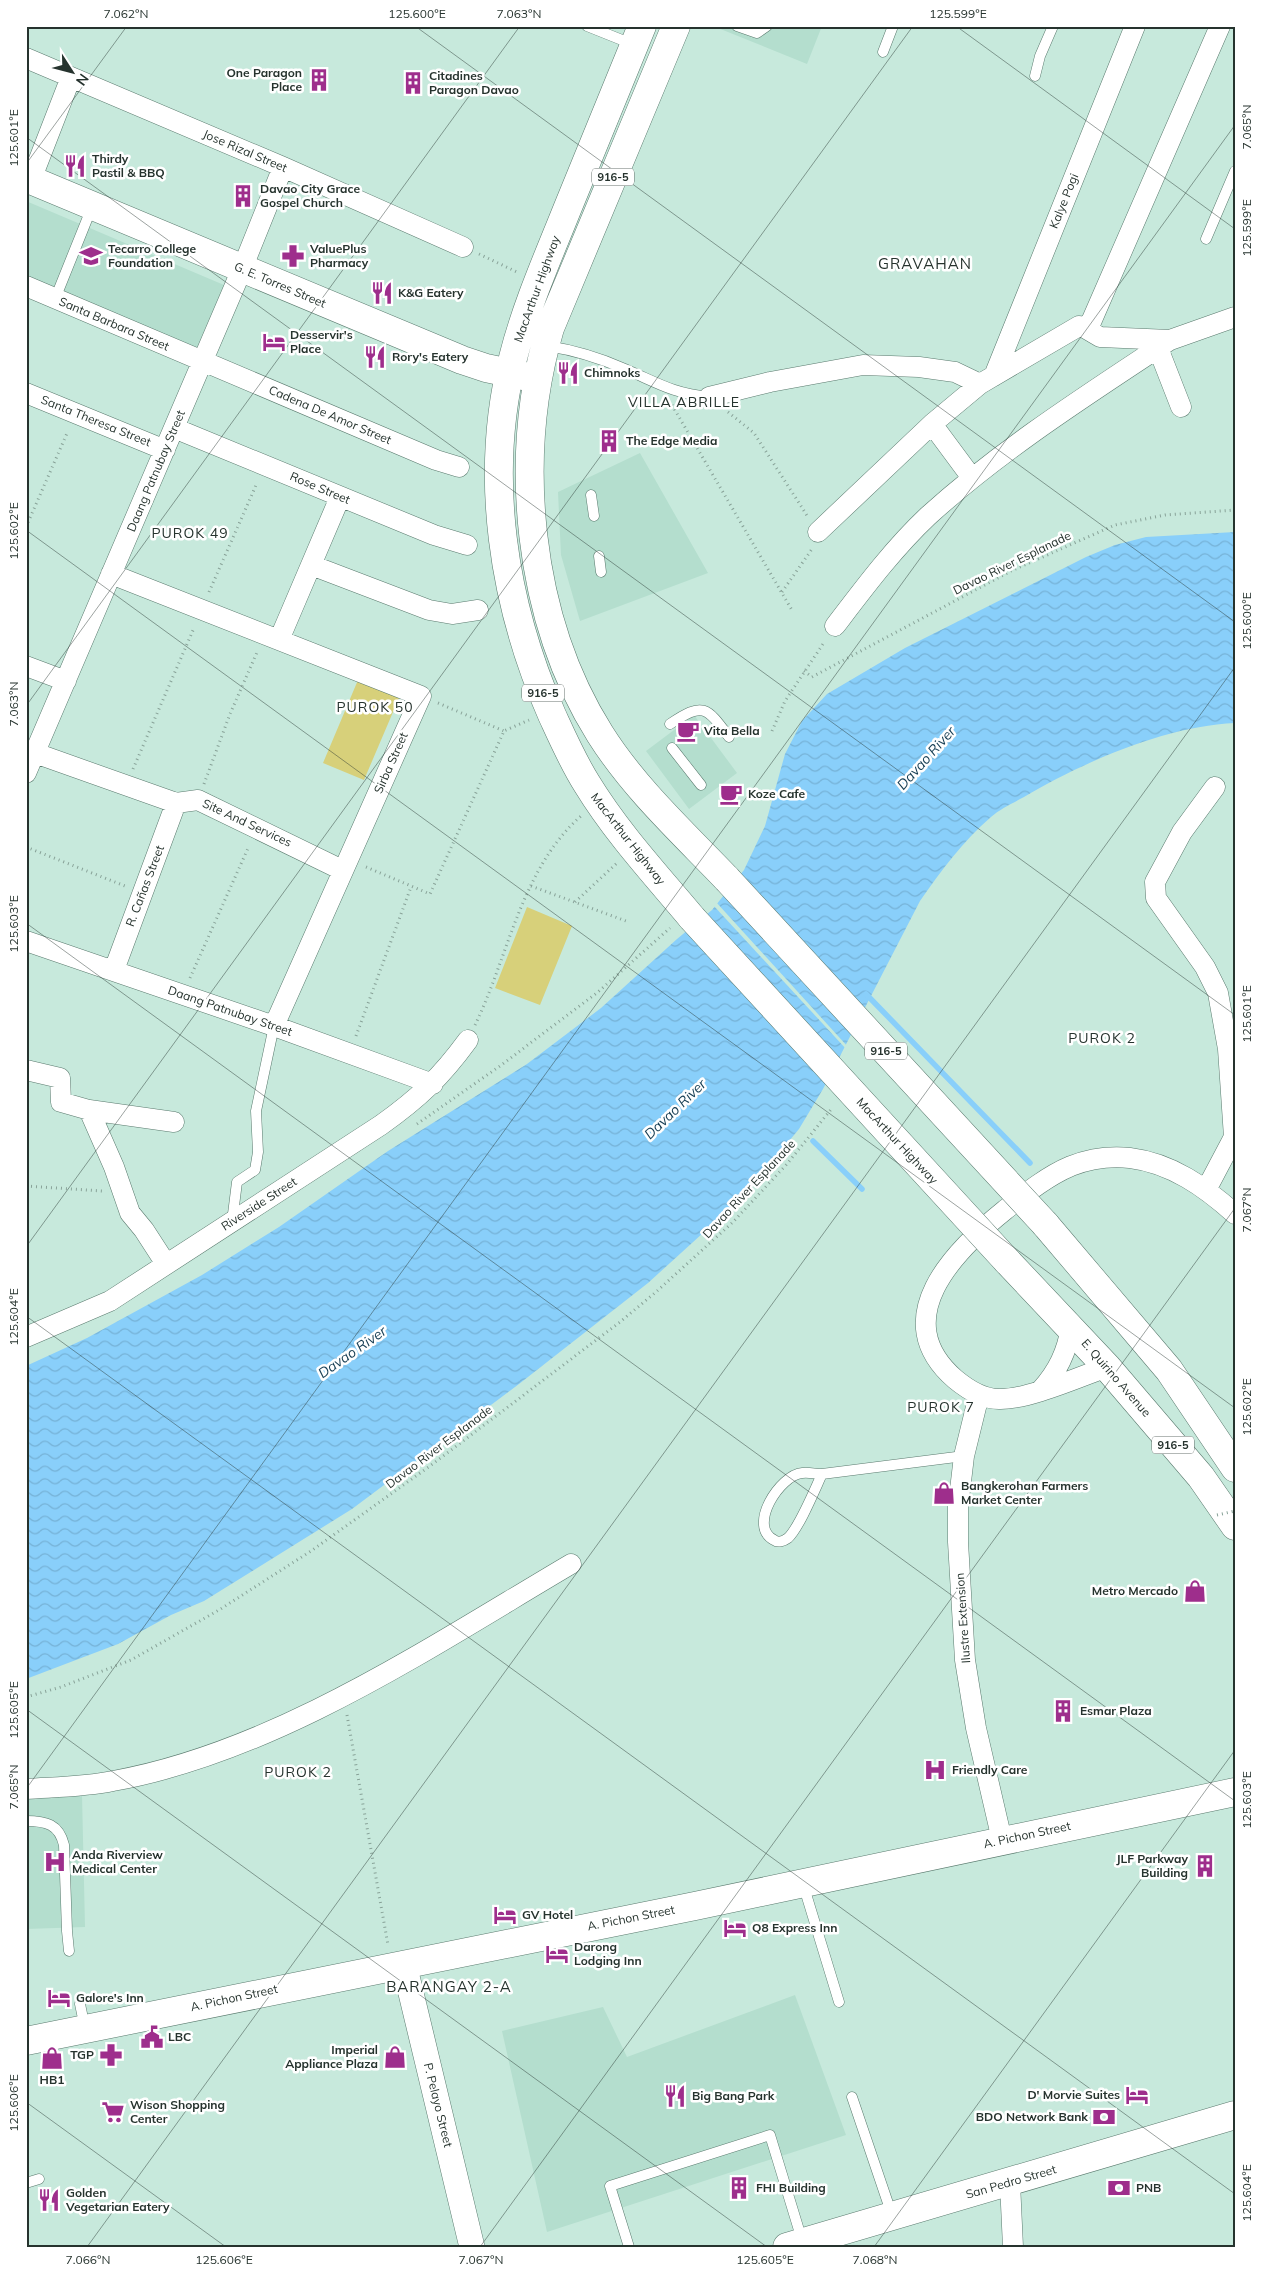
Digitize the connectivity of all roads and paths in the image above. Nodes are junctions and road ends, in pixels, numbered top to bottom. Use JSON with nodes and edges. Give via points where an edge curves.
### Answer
{"nodes":[{"id":1,"x":587,"y":26,"type":"edge"},
{"id":2,"x":676,"y":26,"type":"edge"},
{"id":3,"x":737,"y":26,"type":"edge"},
{"id":4,"x":767,"y":26,"type":"edge"},
{"id":5,"x":893,"y":26,"type":"edge"},
{"id":6,"x":1053,"y":26,"type":"edge"},
{"id":7,"x":1135,"y":26,"type":"edge"},
{"id":8,"x":1220,"y":26,"type":"edge"},
{"id":9,"x":638,"y":36,"type":"edge"},
{"id":10,"x":883,"y":52,"type":"dead end"},
{"id":11,"x":26,"y":58,"type":"edge"},
{"id":12,"x":1035,"y":76,"type":"dead end"},
{"id":13,"x":71,"y":77,"type":"junction"},
{"id":14,"x":283,"y":168,"type":"junction"},
{"id":15,"x":1235,"y":171,"type":"edge"},
{"id":16,"x":29,"y":179,"type":"edge"},
{"id":17,"x":93,"y":206,"type":"junction"},
{"id":18,"x":1206,"y":239,"type":"dead end"},
{"id":19,"x":463,"y":247,"type":"joint"},
{"id":20,"x":506,"y":266,"type":"dead end"},
{"id":21,"x":242,"y":269,"type":"junction"},
{"id":22,"x":26,"y":286,"type":"edge"},
{"id":23,"x":55,"y":298,"type":"junction"},
{"id":24,"x":1235,"y":317,"type":"edge"},
{"id":25,"x":1088,"y":329,"type":"junction"},
{"id":26,"x":1164,"y":344,"type":"junction"},
{"id":27,"x":545,"y":346,"type":"junction"},
{"id":28,"x":202,"y":362,"type":"junction"},
{"id":29,"x":510,"y":374,"type":"junction"},
{"id":30,"x":538,"y":379,"type":"junction"},
{"id":31,"x":987,"y":380,"type":"junction"},
{"id":32,"x":661,"y":387,"type":"junction"},
{"id":33,"x":26,"y":393,"type":"edge"},
{"id":34,"x":709,"y":397,"type":"junction"},
{"id":35,"x":1181,"y":407,"type":"dead end"},
{"id":36,"x":76,"y":412,"type":"junction"},
{"id":37,"x":932,"y":424,"type":"junction"},
{"id":38,"x":174,"y":428,"type":"junction"},
{"id":39,"x":165,"y":450,"type":"junction"},
{"id":40,"x":459,"y":467,"type":"dead end"},
{"id":41,"x":972,"y":478,"type":"junction"},
{"id":42,"x":591,"y":495,"type":"dead end"},
{"id":43,"x":340,"y":497,"type":"junction"},
{"id":44,"x":1235,"y":510,"type":"edge"},
{"id":45,"x":594,"y":516,"type":"dead end"},
{"id":46,"x":26,"y":527,"type":"edge"},
{"id":47,"x":818,"y":532,"type":"junction"},
{"id":48,"x":467,"y":545,"type":"dead end"},
{"id":49,"x":599,"y":556,"type":"dead end"},
{"id":50,"x":311,"y":566,"type":"junction"},
{"id":51,"x":601,"y":572,"type":"dead end"},
{"id":52,"x":111,"y":574,"type":"junction"},
{"id":53,"x":782,"y":592,"type":"junction"},
{"id":54,"x":478,"y":610,"type":"dead end"},
{"id":55,"x":793,"y":612,"type":"dead end"},
{"id":56,"x":835,"y":626,"type":"joint"},
{"id":57,"x":272,"y":637,"type":"junction"},
{"id":58,"x":26,"y":666,"type":"edge"},
{"id":59,"x":804,"y":671,"type":"junction"},
{"id":60,"x":66,"y":681,"type":"junction"},
{"id":61,"x":421,"y":696,"type":"junction"},
{"id":62,"x":535,"y":717,"type":"dead end"},
{"id":63,"x":670,"y":724,"type":"dead end"},
{"id":64,"x":504,"y":731,"type":"junction"},
{"id":65,"x":772,"y":731,"type":"dead end"},
{"id":66,"x":729,"y":737,"type":"dead end"},
{"id":67,"x":672,"y":748,"type":"dead end"},
{"id":68,"x":35,"y":754,"type":"junction"},
{"id":69,"x":26,"y":773,"type":"edge"},
{"id":70,"x":701,"y":785,"type":"dead end"},
{"id":71,"x":1215,"y":787,"type":"dead end"},
{"id":72,"x":198,"y":800,"type":"junction"},
{"id":73,"x":176,"y":803,"type":"junction"},
{"id":74,"x":587,"y":810,"type":"dead end"},
{"id":75,"x":260,"y":828,"type":"junction"},
{"id":76,"x":26,"y":846,"type":"edge"},
{"id":77,"x":623,"y":858,"type":"dead end"},
{"id":78,"x":345,"y":864,"type":"junction"},
{"id":79,"x":531,"y":886,"type":"junction"},
{"id":80,"x":411,"y":887,"type":"junction"},
{"id":81,"x":142,"y":893,"type":"junction"},
{"id":82,"x":575,"y":902,"type":"junction"},
{"id":83,"x":626,"y":921,"type":"dead end"},
{"id":84,"x":26,"y":941,"type":"edge"},
{"id":85,"x":114,"y":970,"type":"junction"},
{"id":86,"x":184,"y":994,"type":"junction"},
{"id":87,"x":482,"y":1012,"type":"dead end"},
{"id":88,"x":274,"y":1026,"type":"junction"},
{"id":89,"x":468,"y":1040,"type":"dead end"},
{"id":90,"x":349,"y":1053,"type":"junction"},
{"id":91,"x":26,"y":1070,"type":"edge"},
{"id":92,"x":433,"y":1084,"type":"junction"},
{"id":93,"x":833,"y":1107,"type":"dead end"},
{"id":94,"x":89,"y":1110,"type":"junction"},
{"id":95,"x":174,"y":1122,"type":"dead end"},
{"id":96,"x":1234,"y":1137,"type":"edge"},
{"id":97,"x":26,"y":1186,"type":"edge"},
{"id":98,"x":1206,"y":1190,"type":"junction"},
{"id":99,"x":122,"y":1192,"type":"junction"},
{"id":100,"x":1235,"y":1214,"type":"edge"},
{"id":101,"x":232,"y":1222,"type":"junction"},
{"id":102,"x":1007,"y":1261,"type":"joint"},
{"id":103,"x":166,"y":1264,"type":"junction"},
{"id":104,"x":1071,"y":1327,"type":"junction"},
{"id":105,"x":26,"y":1337,"type":"edge"},
{"id":106,"x":1107,"y":1367,"type":"junction"},
{"id":107,"x":1041,"y":1390,"type":"junction"},
{"id":108,"x":979,"y":1395,"type":"junction"},
{"id":109,"x":964,"y":1456,"type":"junction"},
{"id":110,"x":1235,"y":1468,"type":"edge"},
{"id":111,"x":822,"y":1474,"type":"junction"},
{"id":112,"x":1235,"y":1511,"type":"edge"},
{"id":113,"x":1226,"y":1521,"type":"edge"},
{"id":114,"x":571,"y":1564,"type":"dead end"},
{"id":115,"x":26,"y":1697,"type":"edge"},
{"id":116,"x":344,"y":1697,"type":"junction"},
{"id":117,"x":26,"y":1789,"type":"edge"},
{"id":118,"x":1235,"y":1792,"type":"edge"},
{"id":119,"x":26,"y":1821,"type":"edge"},
{"id":120,"x":1002,"y":1840,"type":"junction"},
{"id":121,"x":802,"y":1883,"type":"junction"},
{"id":122,"x":70,"y":1951,"type":"dead end"},
{"id":123,"x":398,"y":1965,"type":"junction"},
{"id":124,"x":839,"y":2002,"type":"dead end"},
{"id":125,"x":26,"y":2041,"type":"edge"},
{"id":126,"x":852,"y":2097,"type":"dead end"},
{"id":127,"x":1235,"y":2115,"type":"edge"},
{"id":128,"x":38,"y":2179,"type":"dead end"},
{"id":129,"x":26,"y":2183,"type":"edge"},
{"id":130,"x":1010,"y":2183,"type":"junction"},
{"id":131,"x":893,"y":2216,"type":"junction"},
{"id":132,"x":795,"y":2244,"type":"edge"},
{"id":133,"x":472,"y":2247,"type":"edge"},
{"id":134,"x":628,"y":2247,"type":"edge"},
{"id":135,"x":1013,"y":2247,"type":"edge"}],
"edges":[{"from":1,"to":9,"type":"lane"},
{"from":2,"to":27,"type":"main road","name":"MacArthur Highway","number":"916-5","via":[[566,287]]},
{"from":3,"to":4,"type":"lane","via":[[757,33]]},
{"from":5,"to":10,"type":"lane"},
{"from":6,"to":12,"type":"lane"},
{"from":7,"to":31,"type":"street","name":"Kalye Pogi"},
{"from":8,"to":25,"type":"street"},
{"from":9,"to":29,"type":"main road","name":"MacArthur Highway","number":"916-5","via":[[542,270],[524,319]]},
{"from":11,"to":13,"type":"street","name":"Jose Rizal Street"},
{"from":13,"to":14,"type":"street","name":"Jose Rizal Street"},
{"from":13,"to":16,"type":"street"},
{"from":14,"to":19,"type":"street","name":"Jose Rizal Street"},
{"from":14,"to":21,"type":"street","name":"Daang Patnubay Street"},
{"from":15,"to":18,"type":"lane"},
{"from":16,"to":17,"type":"main road","name":"G. E. Torres Street"},
{"from":17,"to":21,"type":"main road","name":"G. E. Torres Street"},
{"from":17,"to":23,"type":"lane"},
{"from":19,"to":20,"type":"path"},
{"from":21,"to":28,"type":"street","name":"Daang Patnubay Street"},
{"from":21,"to":29,"type":"main road","name":"G. E. Torres Street","via":[[462,360]]},
{"from":22,"to":23,"type":"street","name":"Santa Barbara Street"},
{"from":23,"to":28,"type":"street","name":"Santa Barbara Street"},
{"from":24,"to":26,"type":"street"},
{"from":25,"to":26,"type":"street","via":[[1100,337]]},
{"from":25,"to":31,"type":"street","via":[[1079,326]]},
{"from":26,"to":35,"type":"street"},
{"from":26,"to":41,"type":"street"},
{"from":27,"to":30,"type":"main road","name":"MacArthur Highway","number":"916-5"},
{"from":27,"to":32,"type":"lane","via":[[591,355]]},
{"from":28,"to":38,"type":"street","name":"Daang Patnubay Street"},
{"from":28,"to":40,"type":"street","name":"Cadena De Amor Street"},
{"from":29,"to":30,"type":"main road","name":"G. E. Torres Street"},
{"from":29,"to":102,"type":"main road","name":"MacArthur Highway","number":"916-5","bridge":true,"via":[[500,453],[501,519],[512,598],[529,660],[569,754],[618,829],[692,918]]},
{"from":30,"to":110,"type":"main road","name":"MacArthur Highway","number":"916-5","bridge":true,"via":[[532,430],[531,498],[540,587],[578,694],[600,733],[641,788],[1045,1224],[1169,1370]]},
{"from":31,"to":34,"type":"street","via":[[919,367],[863,365]]},
{"from":31,"to":37,"type":"street"},
{"from":32,"to":34,"type":"lane","via":[[687,395]]},
{"from":32,"to":53,"type":"path"},
{"from":33,"to":36,"type":"street","name":"Santa Theresa Street"},
{"from":34,"to":47,"type":"path","via":[[754,433]]},
{"from":36,"to":39,"type":"street","name":"Santa Theresa Street"},
{"from":36,"to":46,"type":"path"},
{"from":37,"to":41,"type":"street"},
{"from":37,"to":47,"type":"street"},
{"from":38,"to":39,"type":"street","name":"Daang Patnubay Street"},
{"from":38,"to":43,"type":"street","name":"Rose Street"},
{"from":39,"to":52,"type":"street","name":"Daang Patnubay Street"},
{"from":41,"to":56,"type":"street","via":[[892,553]]},
{"from":42,"to":45,"type":"lane"},
{"from":43,"to":48,"type":"street","name":"Rose Street"},
{"from":43,"to":50,"type":"street"},
{"from":44,"to":59,"type":"path","name":"Davao River Esplanade","via":[[1165,515],[1115,525],[1011,571],[812,677]]},
{"from":47,"to":53,"type":"path","via":[[814,546]]},
{"from":49,"to":51,"type":"lane"},
{"from":50,"to":54,"type":"street","via":[[429,610],[452,614]]},
{"from":50,"to":57,"type":"street"},
{"from":52,"to":57,"type":"street"},
{"from":52,"to":60,"type":"street","name":"Daang Patnubay Street"},
{"from":53,"to":55,"type":"path"},
{"from":56,"to":59,"type":"path"},
{"from":57,"to":61,"type":"street"},
{"from":57,"to":72,"type":"path","via":[[230,714]]},
{"from":58,"to":60,"type":"street"},
{"from":59,"to":65,"type":"path"},
{"from":60,"to":68,"type":"street","name":"Daang Patnubay Street"},
{"from":61,"to":64,"type":"path"},
{"from":61,"to":78,"type":"street","name":"Sirba Street"},
{"from":62,"to":64,"type":"path"},
{"from":63,"to":66,"type":"lane","via":[[700,709],[711,715]]},
{"from":64,"to":80,"type":"path","via":[[430,894]]},
{"from":67,"to":70,"type":"lane"},
{"from":68,"to":69,"type":"street","name":"Daang Patnubay Street"},
{"from":68,"to":73,"type":"street","name":"Site And Services"},
{"from":71,"to":96,"type":"street","via":[[1182,832],[1155,882],[1156,898],[1205,967],[1218,993],[1228,1049]]},
{"from":72,"to":73,"type":"street","name":"Site And Services"},
{"from":72,"to":75,"type":"street","name":"Site And Services"},
{"from":73,"to":81,"type":"street","name":"R. Cañas Street"},
{"from":74,"to":79,"type":"path","via":[[564,831]]},
{"from":75,"to":78,"type":"street","name":"Site And Services"},
{"from":75,"to":86,"type":"path"},
{"from":76,"to":81,"type":"path"},
{"from":77,"to":82,"type":"path"},
{"from":78,"to":80,"type":"path"},
{"from":78,"to":88,"type":"street","name":"Sirba Street"},
{"from":79,"to":82,"type":"path"},
{"from":79,"to":87,"type":"path"},
{"from":80,"to":90,"type":"path"},
{"from":81,"to":85,"type":"street","name":"R. Cañas Street"},
{"from":82,"to":83,"type":"path"},
{"from":84,"to":85,"type":"street","name":"Daang Patnubay Street"},
{"from":85,"to":86,"type":"street","name":"Daang Patnubay Street"},
{"from":86,"to":88,"type":"street","name":"Daang Patnubay Street"},
{"from":88,"to":90,"type":"street","name":"Daang Patnubay Street"},
{"from":88,"to":101,"type":"lane","via":[[256,1110],[258,1152],[255,1170],[237,1182]]},
{"from":89,"to":92,"type":"street","name":"Riverside Street"},
{"from":90,"to":92,"type":"street","name":"Daang Patnubay Street"},
{"from":91,"to":94,"type":"street","via":[[60,1078],[61,1102]]},
{"from":92,"to":101,"type":"street","name":"Riverside Street","via":[[381,1125]]},
{"from":93,"to":115,"type":"path","name":"Davao River Esplanade","via":[[787,1164],[733,1222],[656,1292],[613,1328],[358,1518],[251,1592],[148,1651],[101,1672]]},
{"from":94,"to":95,"type":"street"},
{"from":94,"to":99,"type":"street"},
{"from":96,"to":98,"type":"street"},
{"from":97,"to":99,"type":"path"},
{"from":98,"to":100,"type":"street"},
{"from":98,"to":108,"type":"street","via":[[1170,1168],[1154,1163],[1129,1158],[1101,1158],[1054,1174],[988,1224],[944,1272],[930,1298],[925,1324],[930,1345],[944,1368]]},
{"from":99,"to":103,"type":"street","via":[[130,1213]]},
{"from":101,"to":103,"type":"street","name":"Riverside Street"},
{"from":102,"to":104,"type":"main road","name":"E. Quirino Avenue","number":"916-5"},
{"from":103,"to":105,"type":"street","name":"Riverside Street","via":[[110,1301]]},
{"from":104,"to":106,"type":"main road","name":"E. Quirino Avenue","number":"916-5"},
{"from":104,"to":107,"type":"street","via":[[1061,1362]]},
{"from":106,"to":107,"type":"street"},
{"from":106,"to":113,"type":"main road","name":"E. Quirino Avenue","number":"916-5","via":[[1201,1477]]},
{"from":107,"to":108,"type":"street","via":[[1005,1399]]},
{"from":108,"to":109,"type":"street","name":"Ilustre Extension"},
{"from":109,"to":111,"type":"lane"},
{"from":109,"to":120,"type":"street","name":"Ilustre Extension","via":[[958,1533],[965,1660],[976,1728]]},
{"from":111,"to":111,"type":"lane","via":[[794,1530],[780,1542],[774,1541],[764,1525],[770,1501],[781,1485],[801,1473]]},
{"from":112,"to":113,"type":"path","bridge":true},
{"from":114,"to":116,"type":"street"},
{"from":116,"to":117,"type":"street","via":[[190,1762],[113,1781]]},
{"from":116,"to":123,"type":"path"},
{"from":118,"to":120,"type":"main road","name":"A. Pichon Street"},
{"from":119,"to":122,"type":"lane","via":[[46,1822],[62,1835],[66,1930]]},
{"from":120,"to":121,"type":"main road","name":"A. Pichon Street"},
{"from":121,"to":123,"type":"main road","name":"A. Pichon Street"},
{"from":121,"to":124,"type":"lane"},
{"from":123,"to":125,"type":"main road","name":"A. Pichon Street","via":[[82,2017]]},
{"from":123,"to":133,"type":"street","name":"P. Pelayo Street"},
{"from":126,"to":131,"type":"lane"},
{"from":127,"to":130,"type":"main road","name":"San Pedro Street"},
{"from":128,"to":129,"type":"lane"},
{"from":130,"to":131,"type":"main road","name":"San Pedro Street"},
{"from":130,"to":135,"type":"street"},
{"from":131,"to":132,"type":"main road","name":"San Pedro Street"},
{"from":132,"to":134,"type":"lane","via":[[770,2135],[610,2186]]}]}
